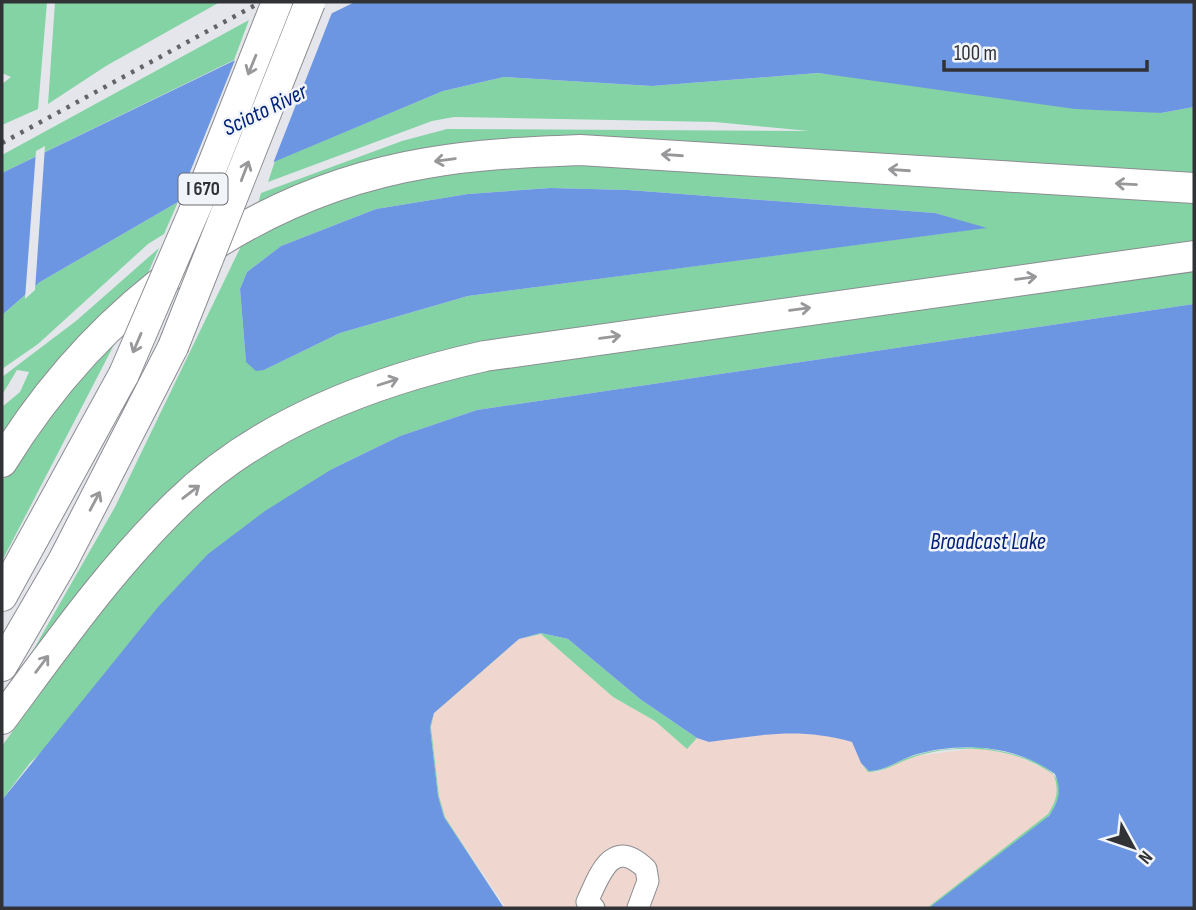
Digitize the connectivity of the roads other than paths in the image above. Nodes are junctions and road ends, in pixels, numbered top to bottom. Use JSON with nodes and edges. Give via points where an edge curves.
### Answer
{"nodes":[{"id":1,"x":277,"y":2,"type":"edge"},
{"id":2,"x":310,"y":2,"type":"edge"},
{"id":3,"x":1194,"y":188,"type":"edge"},
{"id":4,"x":1194,"y":256,"type":"edge"},
{"id":5,"x":2,"y":462,"type":"edge"},
{"id":6,"x":2,"y":596,"type":"edge"},
{"id":7,"x":2,"y":666,"type":"edge"},
{"id":8,"x":2,"y":719,"type":"edge"},
{"id":9,"x":594,"y":908,"type":"edge"},
{"id":10,"x":638,"y":908,"type":"edge"}],
"edges":[{"from":1,"to":6,"type":"highway","number":"I 670","one_way":true,"bridge":true,"via":[[124,374]]},
{"from":7,"to":2,"type":"highway","number":"I 670","one_way":true,"bridge":true,"via":[[63,561],[173,347]]},
{"from":3,"to":5,"type":"highway","one_way":true,"via":[[592,151],[495,153],[425,163],[323,191],[255,220],[182,265],[118,317],[78,359],[41,403]]},
{"from":8,"to":4,"type":"highway","one_way":true,"via":[[92,597],[179,502],[234,458],[302,417],[364,389],[485,356]]},
{"from":9,"to":10,"type":"lane","via":[[587,902],[604,866],[615,857],[627,856],[646,869],[648,881]]}]}
